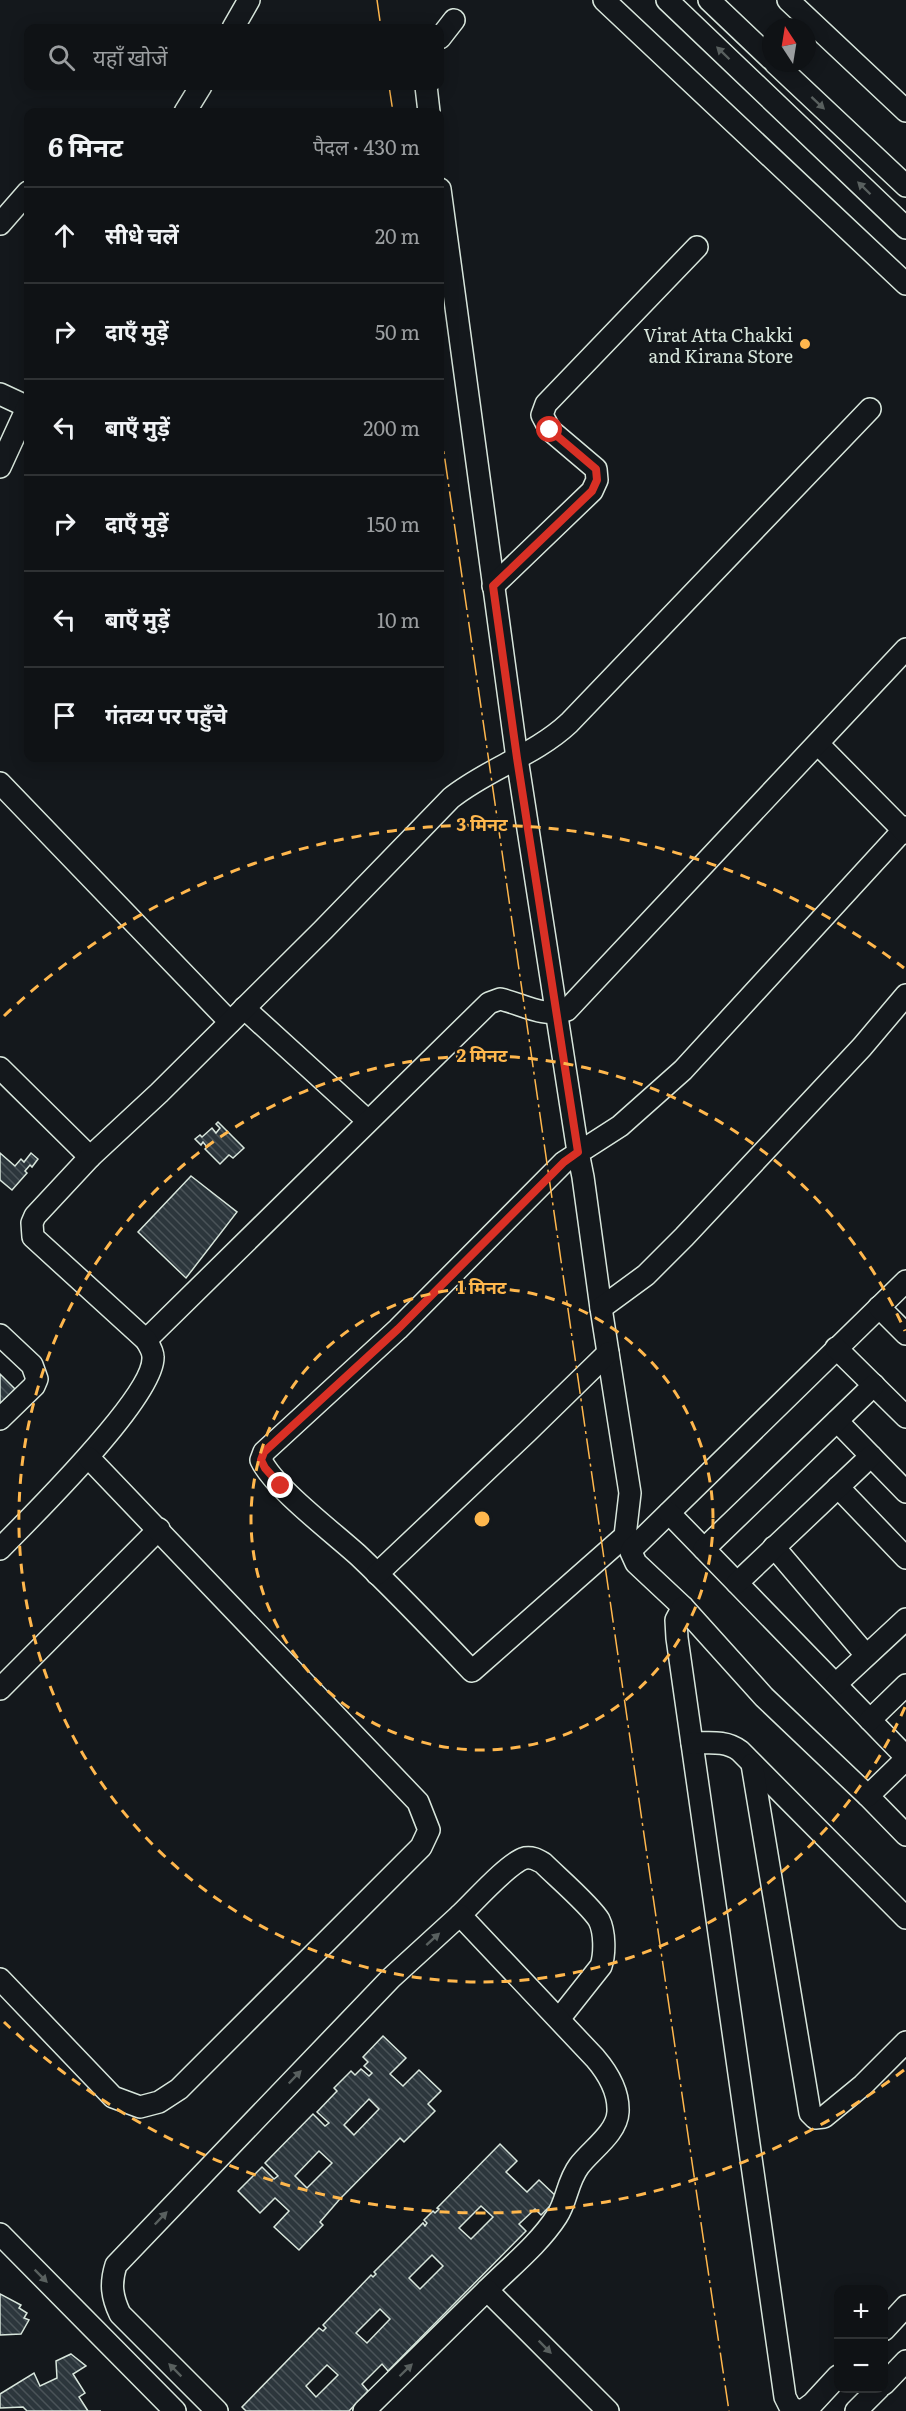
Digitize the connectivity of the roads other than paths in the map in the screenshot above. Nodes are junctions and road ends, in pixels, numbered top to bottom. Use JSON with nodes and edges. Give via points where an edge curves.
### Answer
{"nodes":[{"id":1,"x":249,"y":0,"type":"edge"},
{"id":2,"x":604,"y":0,"type":"edge"},
{"id":3,"x":667,"y":0,"type":"edge"},
{"id":4,"x":709,"y":0,"type":"edge"},
{"id":5,"x":788,"y":0,"type":"edge"},
{"id":6,"x":454,"y":20,"type":"dead end"},
{"id":7,"x":235,"y":24,"type":"edge"},
{"id":8,"x":444,"y":33,"type":"edge"},
{"id":9,"x":762,"y":50,"type":"edge"},
{"id":10,"x":785,"y":72,"type":"edge"},
{"id":11,"x":199,"y":90,"type":"edge"},
{"id":12,"x":426,"y":90,"type":"edge"},
{"id":13,"x":188,"y":108,"type":"edge"},
{"id":14,"x":429,"y":108,"type":"edge"},
{"id":15,"x":906,"y":111,"type":"edge"},
{"id":16,"x":906,"y":186,"type":"edge"},
{"id":17,"x":24,"y":197,"type":"edge"},
{"id":18,"x":444,"y":219,"type":"edge"},
{"id":19,"x":0,"y":224,"type":"edge"},
{"id":20,"x":906,"y":228,"type":"edge"},
{"id":21,"x":698,"y":246,"type":"dead end"},
{"id":22,"x":906,"y":284,"type":"edge"},
{"id":23,"x":0,"y":394,"type":"edge"},
{"id":24,"x":24,"y":404,"type":"edge"},
{"id":25,"x":870,"y":410,"type":"dead end"},
{"id":26,"x":24,"y":415,"type":"edge"},
{"id":27,"x":3,"y":460,"type":"edge"},
{"id":28,"x":493,"y":586,"type":"junction"},
{"id":29,"x":906,"y":649,"type":"edge"},
{"id":30,"x":818,"y":744,"type":"junction"},
{"id":31,"x":517,"y":758,"type":"junction"},
{"id":32,"x":0,"y":783,"type":"edge"},
{"id":33,"x":905,"y":830,"type":"edge"},
{"id":34,"x":906,"y":995,"type":"edge"},
{"id":35,"x":556,"y":1013,"type":"junction"},
{"id":36,"x":237,"y":1015,"type":"junction"},
{"id":37,"x":0,"y":1068,"type":"edge"},
{"id":38,"x":368,"y":1121,"type":"junction"},
{"id":39,"x":578,"y":1152,"type":"junction"},
{"id":40,"x":90,"y":1157,"type":"junction"},
{"id":41,"x":906,"y":1281,"type":"edge"},
{"id":42,"x":879,"y":1307,"type":"junction"},
{"id":43,"x":601,"y":1308,"type":"junction"},
{"id":44,"x":906,"y":1334,"type":"edge"},
{"id":45,"x":0,"y":1335,"type":"edge"},
{"id":46,"x":146,"y":1340,"type":"junction"},
{"id":47,"x":836,"y":1348,"type":"junction"},
{"id":48,"x":608,"y":1353,"type":"junction"},
{"id":49,"x":873,"y":1385,"type":"junction"},
{"id":50,"x":906,"y":1417,"type":"edge"},
{"id":51,"x":0,"y":1419,"type":"edge"},
{"id":52,"x":837,"y":1421,"type":"junction"},
{"id":53,"x":871,"y":1456,"type":"junction"},
{"id":54,"x":89,"y":1458,"type":"junction"},
{"id":55,"x":838,"y":1488,"type":"junction"},
{"id":56,"x":906,"y":1492,"type":"edge"},
{"id":57,"x":669,"y":1514,"type":"junction"},
{"id":58,"x":159,"y":1529,"type":"junction"},
{"id":59,"x":0,"y":1548,"type":"edge"},
{"id":60,"x":774,"y":1548,"type":"junction"},
{"id":61,"x":704,"y":1549,"type":"junction"},
{"id":62,"x":906,"y":1558,"type":"edge"},
{"id":63,"x":377,"y":1574,"type":"junction"},
{"id":64,"x":737,"y":1583,"type":"junction"},
{"id":65,"x":683,"y":1607,"type":"junction"},
{"id":66,"x":906,"y":1618,"type":"edge"},
{"id":67,"x":866,"y":1655,"type":"junction"},
{"id":68,"x":836,"y":1684,"type":"junction"},
{"id":69,"x":906,"y":1685,"type":"edge"},
{"id":70,"x":0,"y":1689,"type":"edge"},
{"id":71,"x":870,"y":1719,"type":"junction"},
{"id":72,"x":692,"y":1743,"type":"junction"},
{"id":73,"x":906,"y":1758,"type":"edge"},
{"id":74,"x":752,"y":1764,"type":"junction"},
{"id":75,"x":868,"y":1796,"type":"junction"},
{"id":76,"x":906,"y":1835,"type":"edge"},
{"id":77,"x":460,"y":1915,"type":"junction"},
{"id":78,"x":906,"y":1918,"type":"edge"},
{"id":79,"x":0,"y":1979,"type":"edge"},
{"id":80,"x":559,"y":2019,"type":"junction"},
{"id":81,"x":906,"y":2042,"type":"edge"},
{"id":82,"x":0,"y":2234,"type":"edge"},
{"id":83,"x":488,"y":2290,"type":"junction"},
{"id":84,"x":906,"y":2306,"type":"edge"},
{"id":85,"x":888,"y":2326,"type":"edge"},
{"id":86,"x":906,"y":2361,"type":"edge"},
{"id":87,"x":834,"y":2380,"type":"edge"},
{"id":88,"x":888,"y":2380,"type":"edge"},
{"id":89,"x":874,"y":2393,"type":"edge"},
{"id":90,"x":175,"y":2411,"type":"edge"},
{"id":91,"x":217,"y":2411,"type":"edge"},
{"id":92,"x":364,"y":2411,"type":"edge"},
{"id":93,"x":608,"y":2411,"type":"edge"},
{"id":94,"x":856,"y":2411,"type":"edge"}],
"edges":[{"from":1,"to":7,"type":"street"},
{"from":2,"to":22,"type":"street"},
{"from":20,"to":3,"type":"street","one_way":true},
{"from":4,"to":9,"type":"street"},
{"from":5,"to":15,"type":"street"},
{"from":6,"to":8,"type":"street"},
{"from":10,"to":16,"type":"street","one_way":true},
{"from":11,"to":13,"type":"street"},
{"from":12,"to":14,"type":"street"},
{"from":17,"to":19,"type":"street"},
{"from":18,"to":28,"type":"street"},
{"from":21,"to":28,"type":"street","via":[[546,404],[542,415],[550,430],[596,469],[597,480],[592,491]]},
{"from":23,"to":24,"type":"street"},
{"from":25,"to":31,"type":"street","via":[[569,723]]},
{"from":26,"to":27,"type":"street"},
{"from":28,"to":31,"type":"street"},
{"from":29,"to":30,"type":"street"},
{"from":30,"to":33,"type":"street"},
{"from":30,"to":35,"type":"street","via":[[567,1010]]},
{"from":31,"to":35,"type":"street"},
{"from":31,"to":36,"type":"street","via":[[451,798]]},
{"from":32,"to":36,"type":"street"},
{"from":33,"to":39,"type":"street","via":[[683,1070],[620,1126]]},
{"from":34,"to":43,"type":"street","via":[[684,1237],[646,1275]]},
{"from":35,"to":38,"type":"street","via":[[542,1013],[500,999],[489,1003]]},
{"from":35,"to":39,"type":"street"},
{"from":36,"to":38,"type":"street"},
{"from":36,"to":40,"type":"street"},
{"from":37,"to":40,"type":"street"},
{"from":38,"to":46,"type":"street"},
{"from":39,"to":43,"type":"street"},
{"from":39,"to":63,"type":"street","via":[[358,1368],[264,1452],[261,1460],[265,1468]]},
{"from":40,"to":46,"type":"street","via":[[35,1216],[31,1230],[41,1245]]},
{"from":41,"to":42,"type":"street"},
{"from":42,"to":44,"type":"street"},
{"from":42,"to":47,"type":"street"},
{"from":43,"to":48,"type":"street"},
{"from":45,"to":51,"type":"street","via":[[32,1365],[37,1379]]},
{"from":46,"to":54,"type":"street","via":[[153,1357],[148,1376]]},
{"from":47,"to":49,"type":"street"},
{"from":47,"to":57,"type":"street"},
{"from":48,"to":63,"type":"street"},
{"from":48,"to":63,"type":"street","via":[[630,1493],[625,1536],[472,1671]]},
{"from":49,"to":50,"type":"street"},
{"from":49,"to":52,"type":"street"},
{"from":52,"to":53,"type":"street"},
{"from":52,"to":61,"type":"street"},
{"from":53,"to":55,"type":"street"},
{"from":53,"to":56,"type":"street"},
{"from":54,"to":58,"type":"street"},
{"from":54,"to":59,"type":"street"},
{"from":55,"to":60,"type":"street"},
{"from":55,"to":62,"type":"street"},
{"from":57,"to":61,"type":"street"},
{"from":57,"to":65,"type":"street","via":[[633,1548],[632,1557]]},
{"from":58,"to":70,"type":"street"},
{"from":58,"to":79,"type":"street","via":[[418,1802],[429,1830],[421,1847],[179,2089],[159,2102],[140,2107],[112,2097]]},
{"from":60,"to":64,"type":"street"},
{"from":60,"to":67,"type":"street"},
{"from":61,"to":64,"type":"street"},
{"from":64,"to":68,"type":"street"},
{"from":65,"to":72,"type":"street","via":[[676,1627]]},
{"from":65,"to":75,"type":"street","via":[[782,1715]]},
{"from":66,"to":67,"type":"street"},
{"from":67,"to":68,"type":"street"},
{"from":68,"to":71,"type":"street"},
{"from":69,"to":71,"type":"street"},
{"from":71,"to":73,"type":"street"},
{"from":72,"to":74,"type":"street","via":[[732,1745]]},
{"from":72,"to":87,"type":"street","via":[[785,2397],[796,2411],[805,2409]]},
{"from":73,"to":75,"type":"street"},
{"from":74,"to":78,"type":"street"},
{"from":74,"to":81,"type":"street","via":[[810,2113],[815,2118],[824,2117]]},
{"from":75,"to":76,"type":"street"},
{"from":77,"to":80,"type":"street"},
{"from":77,"to":80,"type":"street","via":[[512,1865],[534,1857],[598,1919],[603,1937],[601,1966]]},
{"from":91,"to":77,"type":"street","one_way":true,"via":[[120,2314],[112,2298],[116,2265],[391,1978]]},
{"from":80,"to":83,"type":"street","via":[[607,2073],[617,2101],[615,2125],[571,2177],[563,2206],[547,2229]]},
{"from":82,"to":90,"type":"street","one_way":true},
{"from":92,"to":83,"type":"street","one_way":true},
{"from":83,"to":93,"type":"street","one_way":true},
{"from":84,"to":85,"type":"street"},
{"from":86,"to":88,"type":"street"},
{"from":89,"to":94,"type":"street"}]}
